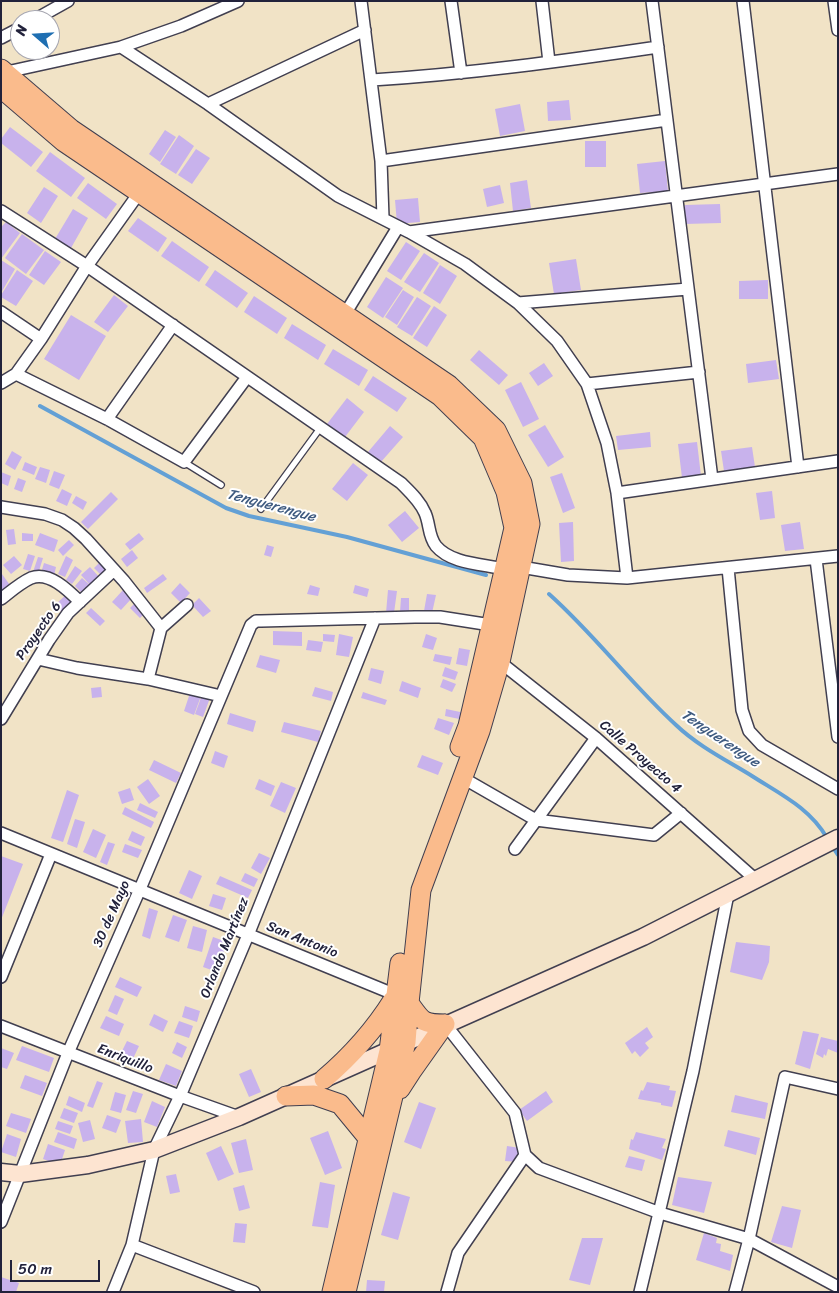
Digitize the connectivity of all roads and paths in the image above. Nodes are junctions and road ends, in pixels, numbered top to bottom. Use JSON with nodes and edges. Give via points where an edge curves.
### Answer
{"nodes":[{"id":1,"x":68,"y":1,"type":"edge"},
{"id":2,"x":238,"y":1,"type":"edge"},
{"id":3,"x":361,"y":1,"type":"edge"},
{"id":4,"x":451,"y":1,"type":"edge"},
{"id":5,"x":542,"y":1,"type":"edge"},
{"id":6,"x":652,"y":1,"type":"edge"},
{"id":7,"x":743,"y":1,"type":"edge"},
{"id":8,"x":834,"y":1,"type":"edge"},
{"id":9,"x":52,"y":10,"type":"edge"},
{"id":10,"x":365,"y":30,"type":"junction"},
{"id":11,"x":838,"y":30,"type":"edge"},
{"id":12,"x":122,"y":47,"type":"junction"},
{"id":13,"x":658,"y":47,"type":"junction"},
{"id":14,"x":549,"y":62,"type":"junction"},
{"id":15,"x":461,"y":72,"type":"junction"},
{"id":16,"x":2,"y":76,"type":"edge"},
{"id":17,"x":372,"y":80,"type":"junction"},
{"id":18,"x":208,"y":104,"type":"junction"},
{"id":19,"x":667,"y":120,"type":"junction"},
{"id":20,"x":381,"y":161,"type":"junction"},
{"id":21,"x":838,"y":174,"type":"edge"},
{"id":22,"x":765,"y":184,"type":"junction"},
{"id":23,"x":140,"y":193,"type":"junction"},
{"id":24,"x":676,"y":196,"type":"junction"},
{"id":25,"x":1,"y":211,"type":"edge"},
{"id":26,"x":383,"y":218,"type":"junction"},
{"id":27,"x":398,"y":227,"type":"junction"},
{"id":28,"x":409,"y":232,"type":"junction"},
{"id":29,"x":87,"y":266,"type":"junction"},
{"id":30,"x":688,"y":289,"type":"junction"},
{"id":31,"x":518,"y":303,"type":"junction"},
{"id":32,"x":1,"y":312,"type":"edge"},
{"id":33,"x":342,"y":320,"type":"junction"},
{"id":34,"x":172,"y":324,"type":"junction"},
{"id":35,"x":40,"y":340,"type":"junction"},
{"id":36,"x":699,"y":372,"type":"junction"},
{"id":37,"x":16,"y":374,"type":"junction"},
{"id":38,"x":247,"y":377,"type":"junction"},
{"id":39,"x":1,"y":383,"type":"edge"},
{"id":40,"x":587,"y":384,"type":"junction"},
{"id":41,"x":107,"y":419,"type":"junction"},
{"id":42,"x":321,"y":427,"type":"junction"},
{"id":43,"x":838,"y":461,"type":"edge"},
{"id":44,"x":184,"y":462,"type":"junction"},
{"id":45,"x":798,"y":467,"type":"junction"},
{"id":46,"x":712,"y":479,"type":"junction"},
{"id":47,"x":220,"y":484,"type":"dead end"},
{"id":48,"x":617,"y":493,"type":"junction"},
{"id":49,"x":1,"y":507,"type":"edge"},
{"id":50,"x":262,"y":508,"type":"dead end"},
{"id":51,"x":838,"y":556,"type":"edge"},
{"id":52,"x":816,"y":559,"type":"junction"},
{"id":53,"x":513,"y":568,"type":"junction"},
{"id":54,"x":728,"y":568,"type":"junction"},
{"id":55,"x":114,"y":570,"type":"junction"},
{"id":56,"x":627,"y":578,"type":"junction"},
{"id":57,"x":1,"y":599,"type":"edge"},
{"id":58,"x":80,"y":602,"type":"junction"},
{"id":59,"x":187,"y":605,"type":"dead end"},
{"id":60,"x":375,"y":618,"type":"junction"},
{"id":61,"x":492,"y":625,"type":"junction"},
{"id":62,"x":161,"y":628,"type":"junction"},
{"id":63,"x":38,"y":659,"type":"junction"},
{"id":64,"x":500,"y":662,"type":"junction"},
{"id":65,"x":148,"y":679,"type":"junction"},
{"id":66,"x":221,"y":696,"type":"junction"},
{"id":67,"x":1,"y":719,"type":"edge"},
{"id":68,"x":838,"y":737,"type":"edge"},
{"id":69,"x":596,"y":738,"type":"junction"},
{"id":70,"x":463,"y":778,"type":"junction"},
{"id":71,"x":838,"y":790,"type":"edge"},
{"id":72,"x":681,"y":813,"type":"junction"},
{"id":73,"x":536,"y":820,"type":"junction"},
{"id":74,"x":1,"y":833,"type":"edge"},
{"id":75,"x":838,"y":838,"type":"edge"},
{"id":76,"x":516,"y":848,"type":"dead end"},
{"id":77,"x":51,"y":854,"type":"junction"},
{"id":78,"x":756,"y":880,"type":"junction"},
{"id":79,"x":140,"y":889,"type":"junction"},
{"id":80,"x":728,"y":894,"type":"junction"},
{"id":81,"x":248,"y":934,"type":"junction"},
{"id":82,"x":1,"y":977,"type":"edge"},
{"id":83,"x":402,"y":999,"type":"junction"},
{"id":84,"x":445,"y":1024,"type":"junction"},
{"id":85,"x":1,"y":1026,"type":"edge"},
{"id":86,"x":406,"y":1042,"type":"junction"},
{"id":87,"x":389,"y":1051,"type":"junction"},
{"id":88,"x":68,"y":1053,"type":"junction"},
{"id":89,"x":324,"y":1079,"type":"junction"},
{"id":90,"x":838,"y":1090,"type":"edge"},
{"id":91,"x":180,"y":1096,"type":"junction"},
{"id":92,"x":286,"y":1096,"type":"junction"},
{"id":93,"x":390,"y":1106,"type":"junction"},
{"id":94,"x":239,"y":1117,"type":"junction"},
{"id":95,"x":368,"y":1138,"type":"junction"},
{"id":96,"x":154,"y":1150,"type":"junction"},
{"id":97,"x":525,"y":1154,"type":"junction"},
{"id":98,"x":1,"y":1172,"type":"edge"},
{"id":99,"x":20,"y":1174,"type":"junction"},
{"id":100,"x":660,"y":1213,"type":"junction"},
{"id":101,"x":1,"y":1222,"type":"edge"},
{"id":102,"x":749,"y":1239,"type":"junction"},
{"id":103,"x":132,"y":1245,"type":"junction"},
{"id":104,"x":222,"y":1286,"type":"edge"},
{"id":105,"x":838,"y":1287,"type":"edge"},
{"id":106,"x":113,"y":1292,"type":"edge"},
{"id":107,"x":254,"y":1292,"type":"edge"},
{"id":108,"x":332,"y":1292,"type":"edge"},
{"id":109,"x":346,"y":1292,"type":"edge"},
{"id":110,"x":446,"y":1292,"type":"edge"},
{"id":111,"x":640,"y":1292,"type":"edge"},
{"id":112,"x":735,"y":1292,"type":"edge"}],
"edges":[{"from":1,"to":9,"type":"street"},
{"from":2,"to":12,"type":"street"},
{"from":3,"to":10,"type":"street"},
{"from":4,"to":15,"type":"street"},
{"from":5,"to":14,"type":"street"},
{"from":6,"to":13,"type":"street"},
{"from":7,"to":22,"type":"street"},
{"from":8,"to":11,"type":"street"},
{"from":10,"to":17,"type":"street"},
{"from":10,"to":18,"type":"street"},
{"from":12,"to":16,"type":"street"},
{"from":12,"to":18,"type":"street"},
{"from":13,"to":14,"type":"street"},
{"from":13,"to":19,"type":"street"},
{"from":14,"to":15,"type":"street"},
{"from":15,"to":17,"type":"street"},
{"from":16,"to":23,"type":"main road","via":[[64,142]]},
{"from":16,"to":33,"type":"main road","via":[[71,129]]},
{"from":17,"to":20,"type":"street"},
{"from":18,"to":26,"type":"street","via":[[338,196]]},
{"from":19,"to":20,"type":"street"},
{"from":19,"to":24,"type":"street"},
{"from":20,"to":26,"type":"street"},
{"from":21,"to":22,"type":"street"},
{"from":22,"to":24,"type":"street"},
{"from":22,"to":45,"type":"street"},
{"from":23,"to":29,"type":"street"},
{"from":23,"to":33,"type":"main road"},
{"from":24,"to":28,"type":"street"},
{"from":24,"to":30,"type":"street"},
{"from":25,"to":29,"type":"street"},
{"from":26,"to":27,"type":"street"},
{"from":27,"to":28,"type":"street"},
{"from":27,"to":33,"type":"street"},
{"from":28,"to":31,"type":"street","via":[[464,264]]},
{"from":29,"to":34,"type":"street"},
{"from":29,"to":35,"type":"street"},
{"from":30,"to":31,"type":"street"},
{"from":30,"to":36,"type":"street"},
{"from":31,"to":40,"type":"street","via":[[557,341]]},
{"from":32,"to":35,"type":"street"},
{"from":33,"to":53,"type":"main road","via":[[440,396],[483,438],[506,492],[514,528]]},
{"from":34,"to":38,"type":"street"},
{"from":34,"to":41,"type":"street"},
{"from":35,"to":37,"type":"street"},
{"from":36,"to":40,"type":"street"},
{"from":36,"to":46,"type":"street"},
{"from":37,"to":39,"type":"street"},
{"from":37,"to":41,"type":"street"},
{"from":38,"to":42,"type":"street"},
{"from":38,"to":44,"type":"street"},
{"from":40,"to":48,"type":"street","via":[[607,443]]},
{"from":41,"to":44,"type":"street"},
{"from":42,"to":50,"type":"lane"},
{"from":42,"to":53,"type":"street","via":[[401,483],[415,497],[426,514],[435,545],[443,552],[456,559]]},
{"from":43,"to":45,"type":"street"},
{"from":44,"to":47,"type":"lane"},
{"from":45,"to":46,"type":"street"},
{"from":46,"to":48,"type":"street"},
{"from":48,"to":56,"type":"street"},
{"from":49,"to":55,"type":"street","via":[[46,514],[62,520],[86,538]]},
{"from":51,"to":52,"type":"street"},
{"from":52,"to":54,"type":"street"},
{"from":52,"to":68,"type":"street"},
{"from":53,"to":56,"type":"street"},
{"from":53,"to":61,"type":"main road"},
{"from":53,"to":64,"type":"main road"},
{"from":54,"to":56,"type":"street"},
{"from":54,"to":71,"type":"street","via":[[742,710],[749,732],[762,744]]},
{"from":55,"to":58,"type":"street","name":"Proyecto 6"},
{"from":55,"to":62,"type":"street"},
{"from":57,"to":58,"type":"street","via":[[25,582],[39,577],[57,583]]},
{"from":58,"to":63,"type":"street","name":"Proyecto 6","via":[[68,613]]},
{"from":59,"to":62,"type":"street"},
{"from":60,"to":61,"type":"street","via":[[440,617]]},
{"from":60,"to":66,"type":"street","name":"30 de Mayo","via":[[256,621],[251,625]]},
{"from":60,"to":81,"type":"street","name":"Orlando Martínez"},
{"from":61,"to":83,"type":"main road","via":[[468,726],[410,886]]},
{"from":62,"to":65,"type":"street"},
{"from":63,"to":65,"type":"street"},
{"from":63,"to":67,"type":"street","name":"Proyecto 6"},
{"from":64,"to":69,"type":"street","name":"Calle Proyecto 4"},
{"from":64,"to":70,"type":"main road"},
{"from":65,"to":66,"type":"street"},
{"from":66,"to":79,"type":"street","name":"30 de Mayo"},
{"from":69,"to":72,"type":"street","name":"Calle Proyecto 4"},
{"from":69,"to":73,"type":"street"},
{"from":70,"to":73,"type":"street"},
{"from":70,"to":83,"type":"main road","via":[[421,890]]},
{"from":72,"to":73,"type":"street","via":[[654,835]]},
{"from":72,"to":78,"type":"street","name":"Calle Proyecto 4"},
{"from":73,"to":76,"type":"street"},
{"from":74,"to":77,"type":"street","name":"San Antonio"},
{"from":75,"to":78,"type":"main road"},
{"from":77,"to":79,"type":"street","name":"San Antonio"},
{"from":77,"to":82,"type":"street"},
{"from":78,"to":80,"type":"main road"},
{"from":79,"to":81,"type":"street","name":"San Antonio"},
{"from":79,"to":88,"type":"street","name":"30 de Mayo"},
{"from":80,"to":84,"type":"main road","via":[[643,937]]},
{"from":80,"to":100,"type":"street","via":[[693,1071]]},
{"from":81,"to":83,"type":"street","name":"San Antonio"},
{"from":81,"to":91,"type":"street","name":"Orlando Martínez"},
{"from":83,"to":84,"type":"main road","via":[[420,1019],[429,1024]]},
{"from":83,"to":86,"type":"main road"},
{"from":83,"to":87,"type":"main road"},
{"from":83,"to":89,"type":"main road","via":[[350,1057]]},
{"from":84,"to":86,"type":"main road"},
{"from":84,"to":93,"type":"main road"},
{"from":84,"to":97,"type":"street","via":[[515,1112]]},
{"from":85,"to":88,"type":"street","name":"Enriquillo"},
{"from":86,"to":87,"type":"main road"},
{"from":86,"to":93,"type":"main road"},
{"from":87,"to":89,"type":"main road"},
{"from":87,"to":95,"type":"main road"},
{"from":88,"to":91,"type":"street","name":"Enriquillo"},
{"from":88,"to":99,"type":"street","name":"30 de Mayo"},
{"from":89,"to":92,"type":"main road"},
{"from":90,"to":102,"type":"street","via":[[785,1077]]},
{"from":91,"to":94,"type":"street","name":"Enriquillo"},
{"from":91,"to":96,"type":"street","name":"Orlando Martínez"},
{"from":92,"to":94,"type":"main road"},
{"from":92,"to":95,"type":"main road","via":[[314,1095],[340,1104]]},
{"from":93,"to":109,"type":"main road"},
{"from":94,"to":96,"type":"main road"},
{"from":95,"to":108,"type":"main road"},
{"from":96,"to":99,"type":"main road","via":[[88,1165]]},
{"from":96,"to":103,"type":"street","name":"Orlando Martínez"},
{"from":97,"to":100,"type":"street","via":[[539,1168]]},
{"from":97,"to":110,"type":"street","via":[[458,1253]]},
{"from":98,"to":99,"type":"main road"},
{"from":99,"to":101,"type":"street","name":"30 de Mayo"},
{"from":100,"to":102,"type":"street"},
{"from":100,"to":111,"type":"street"},
{"from":102,"to":105,"type":"street"},
{"from":102,"to":112,"type":"street"},
{"from":103,"to":104,"type":"street"},
{"from":103,"to":106,"type":"street","name":"Orlando Martínez"},
{"from":104,"to":107,"type":"street"}]}
